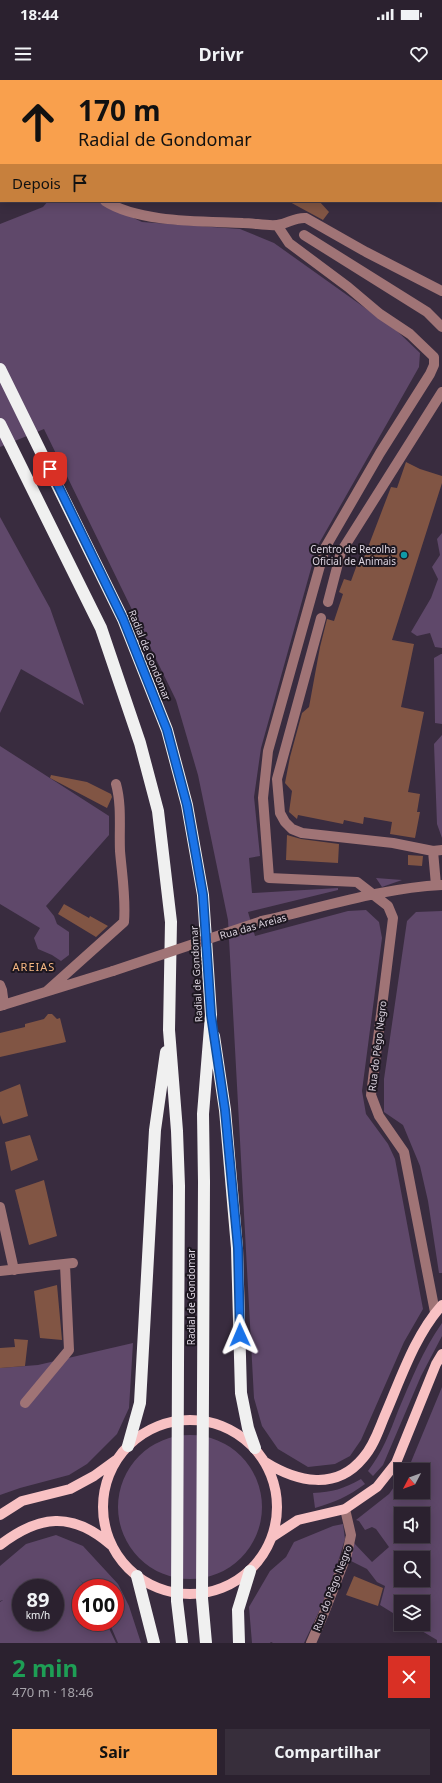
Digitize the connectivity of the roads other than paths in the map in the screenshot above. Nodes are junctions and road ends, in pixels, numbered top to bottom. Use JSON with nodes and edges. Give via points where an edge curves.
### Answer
{"nodes":[{"id":1,"x":107,"y":202,"type":"edge"},
{"id":2,"x":277,"y":225,"type":"junction"},
{"id":3,"x":304,"y":235,"type":"dead end"},
{"id":4,"x":442,"y":291,"type":"edge"},
{"id":5,"x":442,"y":327,"type":"edge"},
{"id":6,"x":0,"y":369,"type":"edge"},
{"id":7,"x":442,"y":392,"type":"edge"},
{"id":8,"x":0,"y":424,"type":"edge"},
{"id":9,"x":328,"y":602,"type":"dead end"},
{"id":10,"x":321,"y":618,"type":"dead end"},
{"id":11,"x":116,"y":784,"type":"dead end"},
{"id":12,"x":438,"y":850,"type":"edge"},
{"id":13,"x":439,"y":885,"type":"edge"},
{"id":14,"x":374,"y":895,"type":"junction"},
{"id":15,"x":0,"y":985,"type":"edge"},
{"id":16,"x":47,"y":991,"type":"junction"},
{"id":17,"x":2,"y":1006,"type":"edge"},
{"id":18,"x":211,"y":1015,"type":"junction"},
{"id":19,"x":170,"y":1030,"type":"junction"},
{"id":20,"x":0,"y":1208,"type":"edge"},
{"id":21,"x":14,"y":1270,"type":"junction"},
{"id":22,"x":0,"y":1271,"type":"edge"},
{"id":23,"x":439,"y":1308,"type":"edge"},
{"id":24,"x":442,"y":1354,"type":"edge"},
{"id":25,"x":25,"y":1403,"type":"dead end"},
{"id":26,"x":128,"y":1446,"type":"junction"},
{"id":27,"x":255,"y":1448,"type":"junction"},
{"id":28,"x":118,"y":1459,"type":"junction"},
{"id":29,"x":265,"y":1462,"type":"junction"},
{"id":30,"x":345,"y":1509,"type":"junction"},
{"id":31,"x":0,"y":1515,"type":"edge"},
{"id":32,"x":272,"y":1537,"type":"junction"},
{"id":33,"x":0,"y":1545,"type":"edge"},
{"id":34,"x":113,"y":1547,"type":"junction"},
{"id":35,"x":250,"y":1571,"type":"junction"},
{"id":36,"x":137,"y":1576,"type":"junction"},
{"id":37,"x":154,"y":1643,"type":"edge"},
{"id":38,"x":182,"y":1643,"type":"edge"},
{"id":39,"x":206,"y":1643,"type":"edge"},
{"id":40,"x":239,"y":1643,"type":"edge"},
{"id":41,"x":311,"y":1643,"type":"edge"}],
"edges":[{"from":1,"to":2,"type":"street","via":[[144,215],[210,222]]},
{"from":2,"to":4,"type":"street","via":[[297,217],[306,218]]},
{"from":2,"to":14,"type":"street","name":"Rua do Pêgo Negro","via":[[289,243],[380,314],[410,334],[434,357],[430,374],[325,548],[267,759],[263,798],[269,878],[357,882]]},
{"from":3,"to":5,"type":"street","via":[[427,312]]},
{"from":6,"to":18,"type":"highway","name":"Radial de Gondomar","via":[[123,619],[167,730],[187,805],[203,895]]},
{"from":7,"to":9,"type":"street","via":[[341,552]]},
{"from":8,"to":19,"type":"highway","name":"Radial de Gondomar","via":[[101,628],[140,743],[158,811],[171,922]]},
{"from":10,"to":12,"type":"street","via":[[277,780],[280,813],[292,829],[302,833]]},
{"from":11,"to":16,"type":"street","via":[[119,794],[124,922]]},
{"from":12,"to":13,"type":"street"},
{"from":13,"to":14,"type":"street","name":"Rua das Areias"},
{"from":14,"to":16,"type":"street","name":"Rua das Areias","bridge":true,"via":[[262,921]]},
{"from":14,"to":23,"type":"street","name":"Rua do Pêgo Negro","via":[[388,906],[393,918],[371,1095],[379,1116],[404,1152]]},
{"from":15,"to":17,"type":"street"},
{"from":16,"to":17,"type":"street","name":"Rua das Areias"},
{"from":18,"to":27,"type":"highway","via":[[225,1110],[238,1248],[241,1394]]},
{"from":18,"to":39,"type":"highway","name":"Radial de Gondomar","bridge":true,"via":[[203,1114],[202,1598]]},
{"from":19,"to":26,"type":"highway","via":[[155,1130],[140,1403]]},
{"from":19,"to":38,"type":"highway","name":"Radial de Gondomar","bridge":true,"via":[[179,1186],[177,1601]]},
{"from":20,"to":21,"type":"street"},
{"from":21,"to":22,"type":"street"},
{"from":21,"to":25,"type":"street","via":[[69,1264],[69,1350]]},
{"from":23,"to":29,"type":"main road","via":[[412,1352],[371,1448],[358,1464],[332,1479],[317,1482],[282,1473]]},
{"from":24,"to":30,"type":"main road","via":[[396,1463],[377,1487]]},
{"from":26,"to":27,"type":"main road","via":[[141,1435],[166,1423],[193,1420],[220,1425],[244,1438]]},
{"from":26,"to":28,"type":"main road"},
{"from":27,"to":29,"type":"main road"},
{"from":28,"to":31,"type":"main road","via":[[70,1489],[22,1502]]},
{"from":28,"to":34,"type":"main road","via":[[108,1478],[103,1504],[107,1531]]},
{"from":29,"to":32,"type":"main road","via":[[274,1483],[278,1510]]},
{"from":30,"to":32,"type":"main road","via":[[298,1520]]},
{"from":30,"to":41,"type":"street","name":"Rua do Pêgo Negro","via":[[350,1541]]},
{"from":32,"to":35,"type":"main road"},
{"from":33,"to":34,"type":"main road","via":[[32,1525],[53,1520],[76,1523],[98,1534]]},
{"from":34,"to":36,"type":"main road"},
{"from":35,"to":36,"type":"main road","via":[[232,1584],[215,1591],[188,1594],[161,1589]]},
{"from":35,"to":40,"type":"highway","via":[[238,1610]]},
{"from":36,"to":37,"type":"highway"}]}
